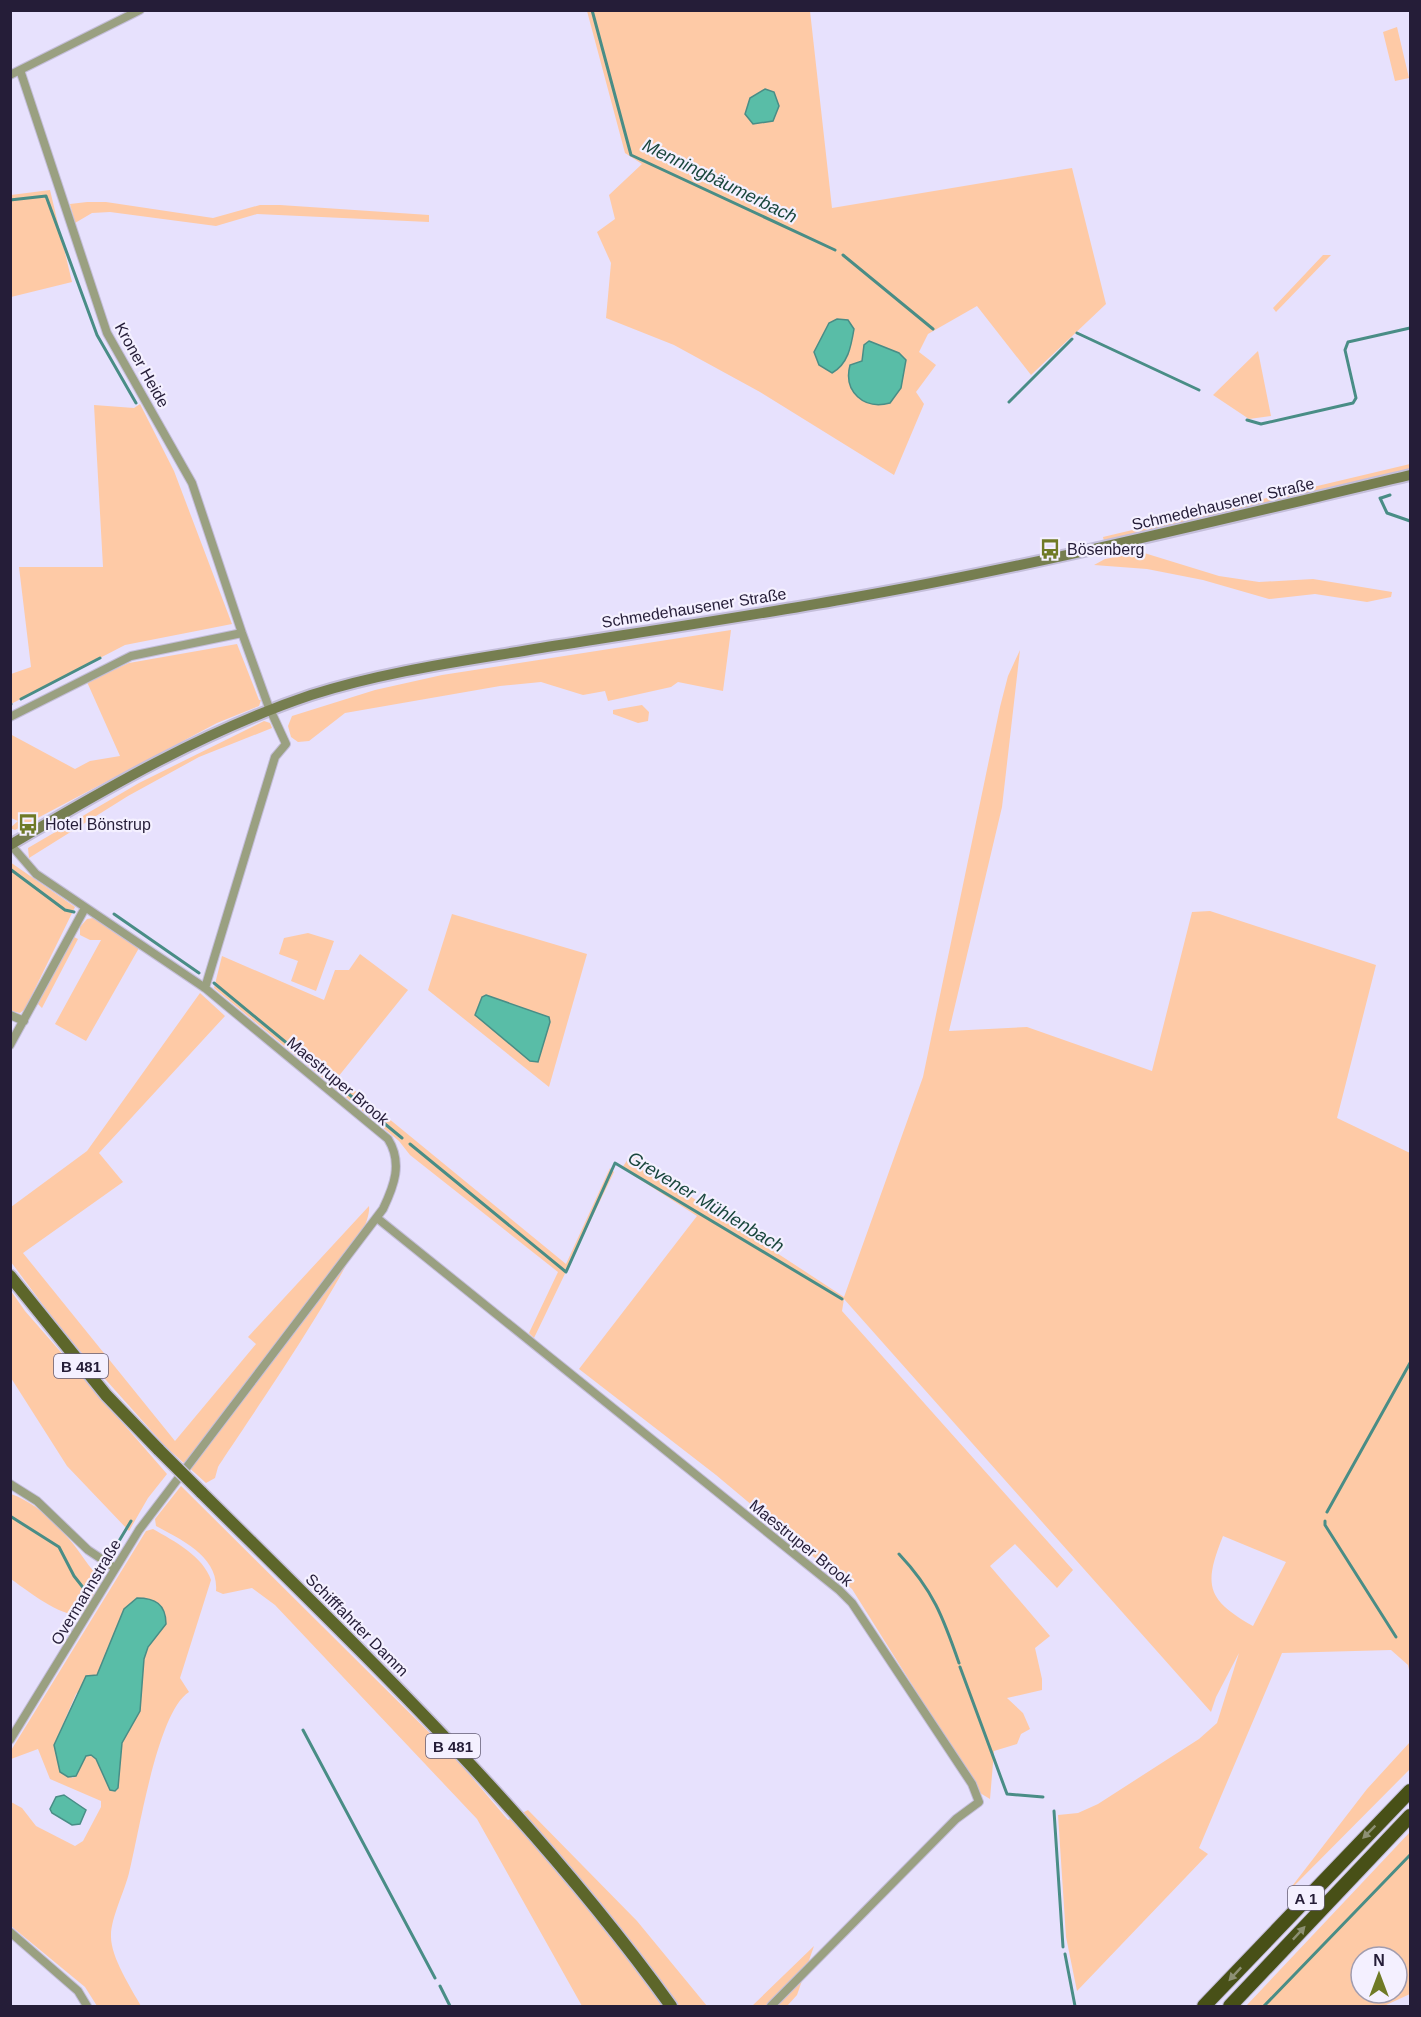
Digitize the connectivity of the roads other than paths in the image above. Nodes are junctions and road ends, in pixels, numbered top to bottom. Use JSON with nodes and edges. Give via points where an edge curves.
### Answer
{"nodes":[{"id":1,"x":140,"y":10,"type":"edge"},
{"id":2,"x":20,"y":70,"type":"junction"},
{"id":3,"x":10,"y":75,"type":"edge"},
{"id":4,"x":1410,"y":475,"type":"edge"},
{"id":5,"x":242,"y":633,"type":"junction"},
{"id":6,"x":270,"y":710,"type":"junction"},
{"id":7,"x":10,"y":717,"type":"edge"},
{"id":8,"x":10,"y":845,"type":"edge"},
{"id":9,"x":85,"y":908,"type":"junction"},
{"id":10,"x":205,"y":988,"type":"junction"},
{"id":11,"x":10,"y":1016,"type":"edge"},
{"id":12,"x":24,"y":1021,"type":"junction"},
{"id":13,"x":10,"y":1045,"type":"edge"},
{"id":14,"x":377,"y":1218,"type":"junction"},
{"id":15,"x":10,"y":1276,"type":"edge"},
{"id":16,"x":190,"y":1462,"type":"joint"},
{"id":17,"x":10,"y":1484,"type":"edge"},
{"id":18,"x":116,"y":1568,"type":"junction"},
{"id":19,"x":10,"y":1740,"type":"edge"},
{"id":20,"x":1410,"y":1791,"type":"edge"},
{"id":21,"x":1410,"y":1816,"type":"edge"},
{"id":22,"x":10,"y":1932,"type":"edge"},
{"id":23,"x":87,"y":2007,"type":"edge"},
{"id":24,"x":671,"y":2007,"type":"edge"},
{"id":25,"x":771,"y":2007,"type":"edge"},
{"id":26,"x":1204,"y":2007,"type":"edge"},
{"id":27,"x":1230,"y":2007,"type":"edge"}],
"edges":[{"from":1,"to":2,"type":"street"},
{"from":2,"to":3,"type":"street"},
{"from":2,"to":5,"type":"street","name":"Kroner Heide","via":[[107,333],[192,483]]},
{"from":4,"to":6,"type":"main road","name":"Schmedehausener Straße","via":[[981,573],[847,599],[426,667],[345,686]]},
{"from":5,"to":6,"type":"street","name":"Kroner Heide"},
{"from":5,"to":7,"type":"street","via":[[131,656]]},
{"from":6,"to":8,"type":"main road","name":"Schmedehausener Straße","via":[[166,757]]},
{"from":6,"to":10,"type":"street","via":[[286,744],[275,757]]},
{"from":8,"to":9,"type":"street","name":"Maestruper Brook","via":[[36,874]]},
{"from":9,"to":10,"type":"street","name":"Maestruper Brook"},
{"from":9,"to":12,"type":"street"},
{"from":10,"to":14,"type":"street","name":"Maestruper Brook","via":[[388,1139],[398,1163],[390,1195]]},
{"from":11,"to":12,"type":"street"},
{"from":12,"to":13,"type":"street"},
{"from":14,"to":16,"type":"street","name":"Maestruper Brook"},
{"from":14,"to":25,"type":"street","name":"Maestruper Brook","via":[[839,1590],[852,1603],[972,1784],[979,1802],[956,1819]]},
{"from":15,"to":24,"type":"main road","name":"Schifffahrter Damm","number":"B 481","bridge":true,"via":[[99,1387],[459,1751],[566,1871]]},
{"from":16,"to":18,"type":"street","name":"Overmannstraße"},
{"from":17,"to":18,"type":"street","via":[[37,1501],[88,1550]]},
{"from":18,"to":19,"type":"street","name":"Overmannstraße"},
{"from":20,"to":26,"type":"highway","number":"A 1","one_way":true},
{"from":27,"to":21,"type":"highway","number":"A 1","one_way":true},
{"from":22,"to":23,"type":"street","via":[[78,1991]]}]}
